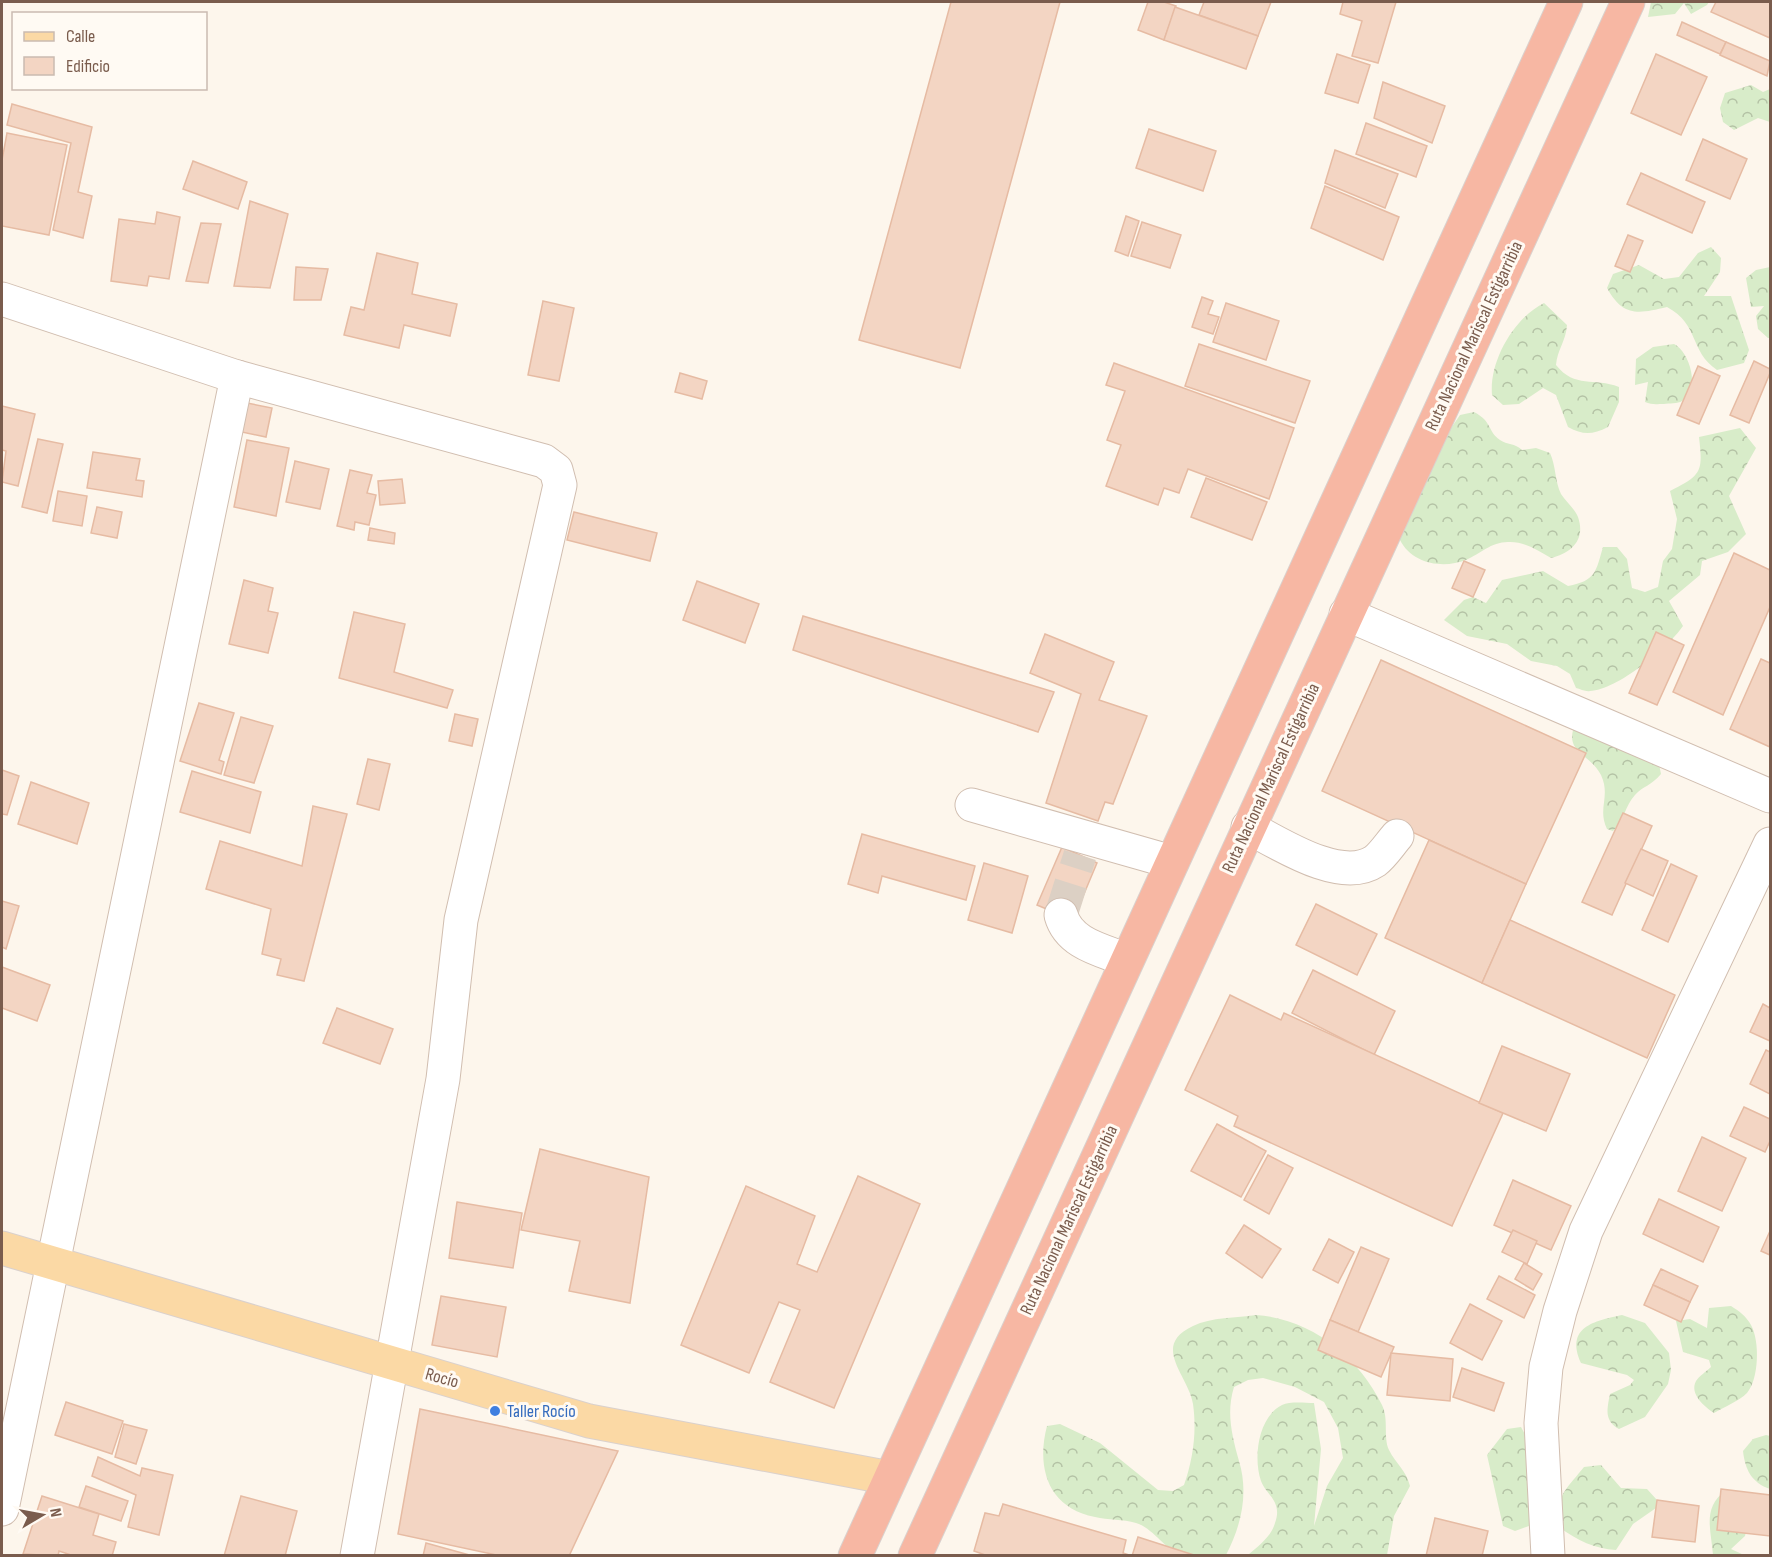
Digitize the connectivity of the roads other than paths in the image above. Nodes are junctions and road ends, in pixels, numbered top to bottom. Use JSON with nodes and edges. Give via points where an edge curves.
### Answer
{"nodes":[{"id":1,"x":1566,"y":2,"type":"edge"},
{"id":2,"x":1628,"y":2,"type":"edge"},
{"id":3,"x":2,"y":299,"type":"edge"},
{"id":4,"x":237,"y":377,"type":"junction"},
{"id":5,"x":1346,"y":614,"type":"junction"},
{"id":6,"x":1770,"y":796,"type":"edge"},
{"id":7,"x":972,"y":805,"type":"dead end"},
{"id":8,"x":1248,"y":827,"type":"junction"},
{"id":9,"x":1397,"y":836,"type":"dead end"},
{"id":10,"x":1770,"y":844,"type":"edge"},
{"id":11,"x":1172,"y":862,"type":"junction"},
{"id":12,"x":1061,"y":915,"type":"dead end"},
{"id":13,"x":1127,"y":960,"type":"junction"},
{"id":14,"x":2,"y":1248,"type":"edge"},
{"id":15,"x":52,"y":1262,"type":"junction"},
{"id":16,"x":392,"y":1363,"type":"junction"},
{"id":17,"x":890,"y":1478,"type":"junction"},
{"id":18,"x":2,"y":1509,"type":"edge"},
{"id":19,"x":357,"y":1556,"type":"edge"},
{"id":20,"x":855,"y":1556,"type":"edge"},
{"id":21,"x":915,"y":1556,"type":"edge"},
{"id":22,"x":1548,"y":1556,"type":"edge"}],
"edges":[{"from":1,"to":11,"type":"highway"},
{"from":2,"to":5,"type":"highway","name":"Ruta Nacional Mariscal Estigarribia"},
{"from":3,"to":4,"type":"street"},
{"from":4,"to":15,"type":"street"},
{"from":4,"to":16,"type":"street","via":[[544,461],[556,470],[560,485],[461,920],[443,1079]]},
{"from":5,"to":6,"type":"street"},
{"from":5,"to":8,"type":"highway","name":"Ruta Nacional Mariscal Estigarribia"},
{"from":7,"to":11,"type":"street","via":[[1087,848]]},
{"from":8,"to":9,"type":"street","via":[[1340,869],[1374,861]]},
{"from":8,"to":21,"type":"highway","name":"Ruta Nacional Mariscal Estigarribia"},
{"from":10,"to":22,"type":"street","via":[[1586,1231],[1560,1311],[1546,1367],[1540,1423]]},
{"from":11,"to":13,"type":"highway"},
{"from":12,"to":13,"type":"street","via":[[1064,927],[1075,939]]},
{"from":13,"to":17,"type":"highway"},
{"from":14,"to":15,"type":"main road","name":"Rocío"},
{"from":15,"to":16,"type":"main road","name":"Rocío"},
{"from":15,"to":18,"type":"street"},
{"from":16,"to":17,"type":"main road","name":"Rocío","via":[[589,1421]]},
{"from":16,"to":19,"type":"street"},
{"from":17,"to":20,"type":"highway"}]}
